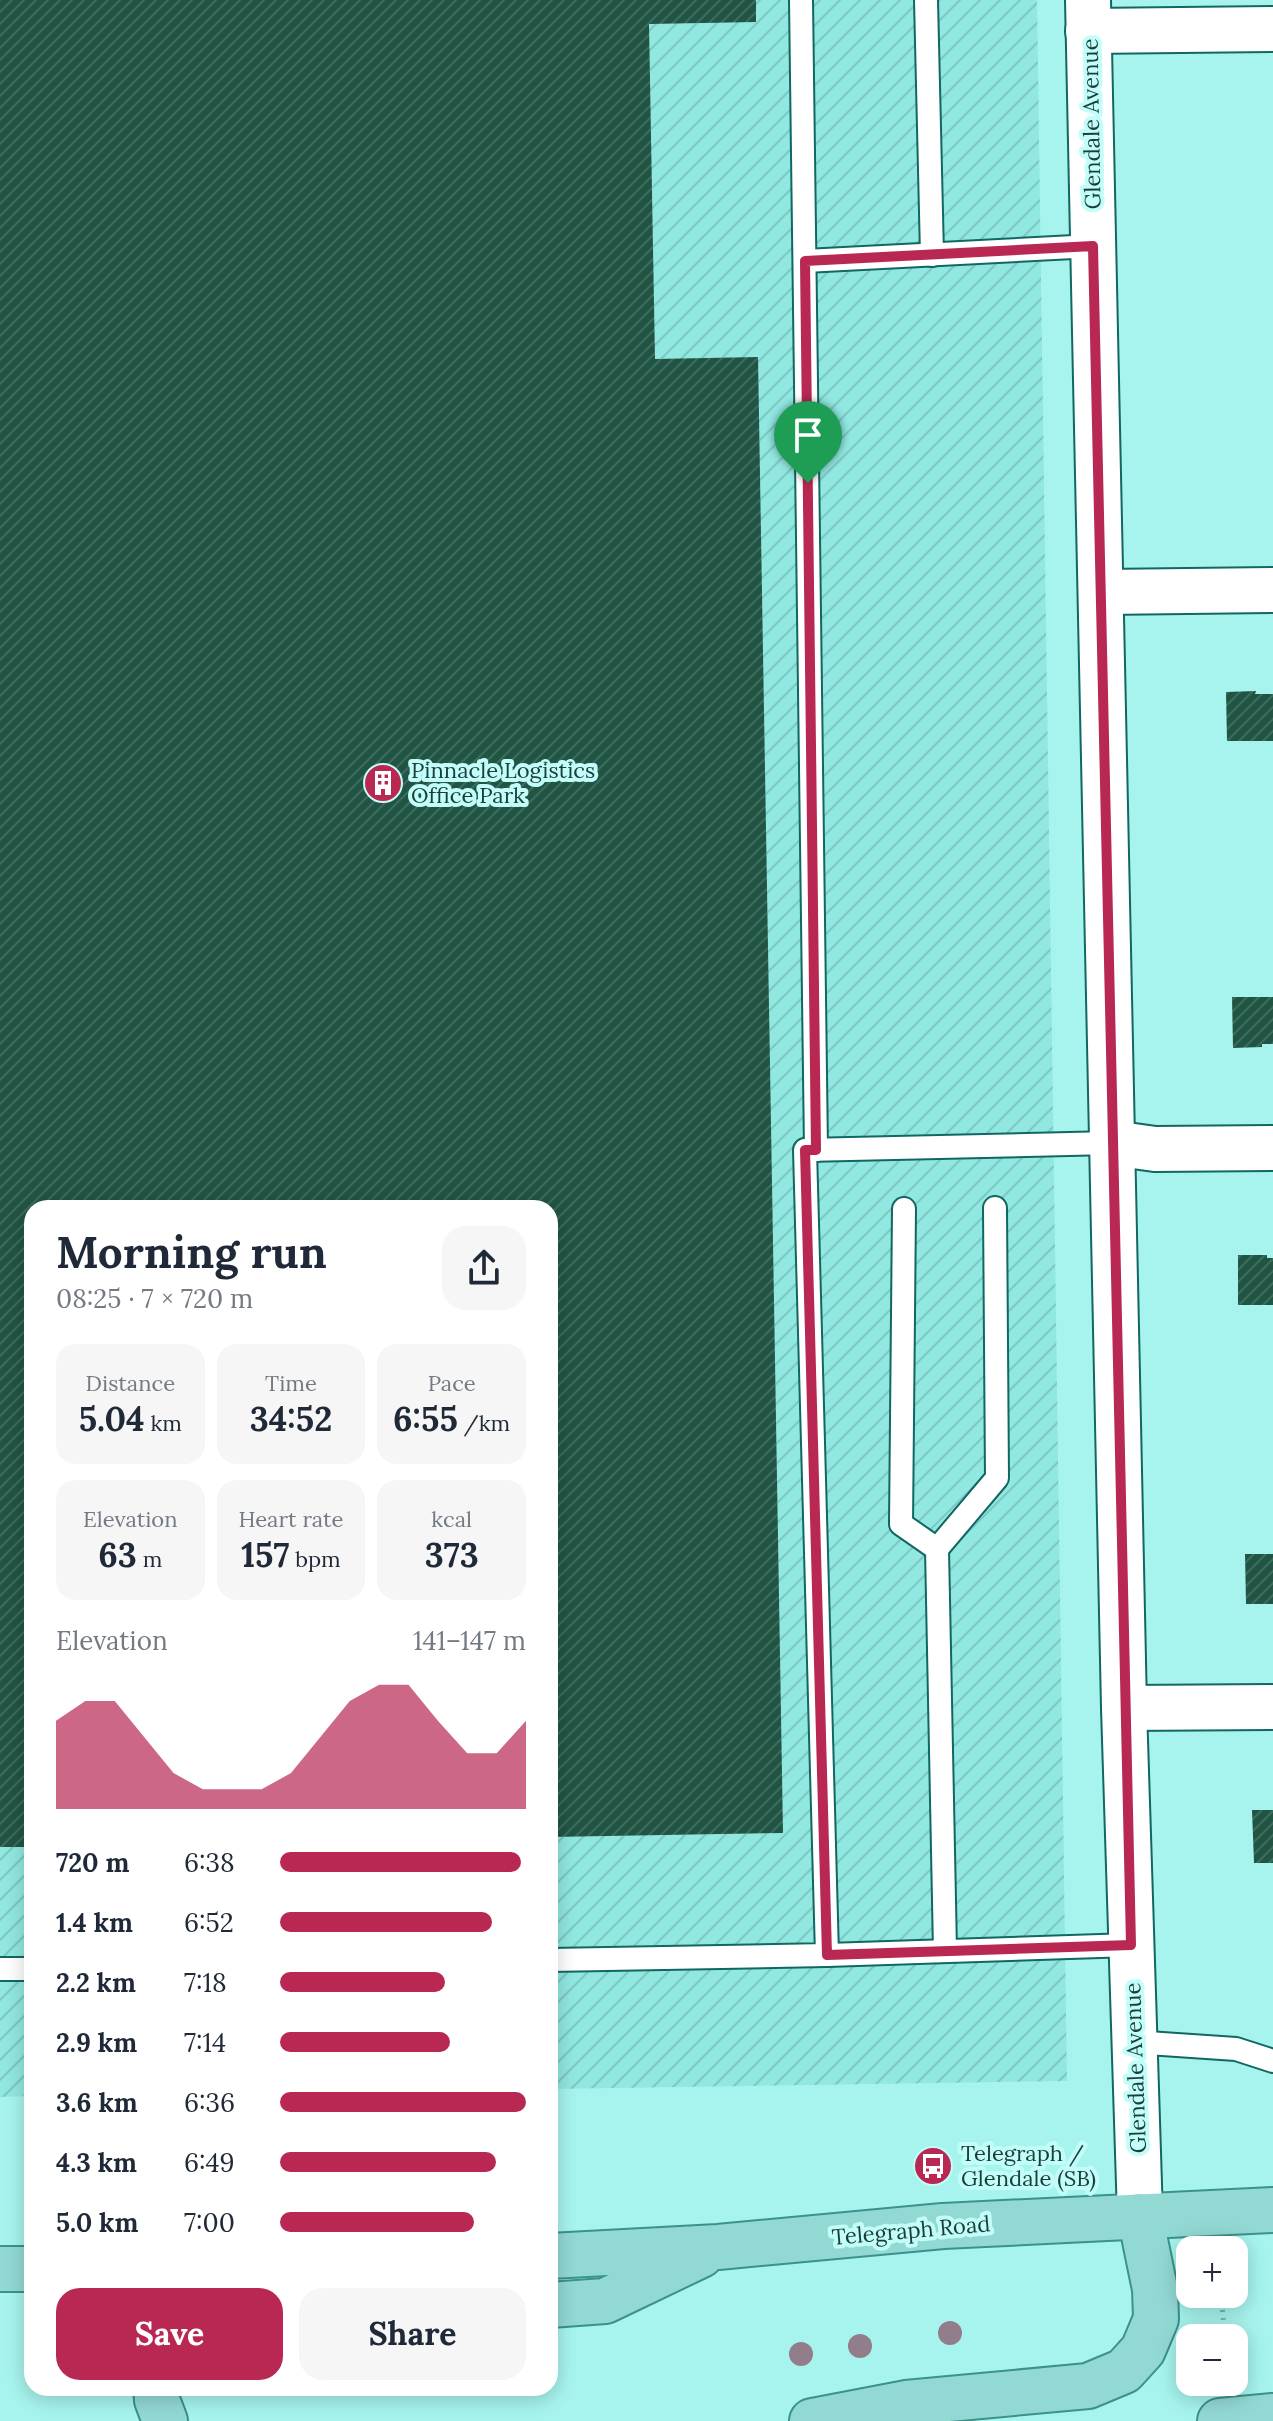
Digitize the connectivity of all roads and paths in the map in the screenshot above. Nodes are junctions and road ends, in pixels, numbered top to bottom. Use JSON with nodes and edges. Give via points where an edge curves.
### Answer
{"nodes":[{"id":1,"x":801,"y":0,"type":"edge"},
{"id":2,"x":926,"y":0,"type":"edge"},
{"id":3,"x":1088,"y":15,"type":"edge"},
{"id":4,"x":1273,"y":29,"type":"edge"},
{"id":5,"x":1093,"y":246,"type":"junction"},
{"id":6,"x":932,"y":255,"type":"junction"},
{"id":7,"x":805,"y":261,"type":"junction"},
{"id":8,"x":1273,"y":590,"type":"edge"},
{"id":9,"x":1102,"y":592,"type":"junction"},
{"id":10,"x":1112,"y":1143,"type":"junction"},
{"id":11,"x":1273,"y":1148,"type":"edge"},
{"id":12,"x":816,"y":1150,"type":"junction"},
{"id":13,"x":995,"y":1208,"type":"dead end"},
{"id":14,"x":904,"y":1209,"type":"dead end"},
{"id":15,"x":937,"y":1549,"type":"junction"},
{"id":16,"x":1273,"y":1707,"type":"edge"},
{"id":17,"x":1124,"y":1708,"type":"junction"},
{"id":18,"x":1131,"y":1945,"type":"junction"},
{"id":19,"x":945,"y":1951,"type":"junction"},
{"id":20,"x":827,"y":1955,"type":"junction"},
{"id":21,"x":558,"y":1960,"type":"edge"},
{"id":22,"x":0,"y":1969,"type":"edge"},
{"id":23,"x":24,"y":1969,"type":"edge"},
{"id":24,"x":1133,"y":2042,"type":"junction"},
{"id":25,"x":1273,"y":2061,"type":"edge"},
{"id":26,"x":1272,"y":2210,"type":"edge"},
{"id":27,"x":1140,"y":2216,"type":"junction"},
{"id":28,"x":718,"y":2247,"type":"junction"},
{"id":29,"x":558,"y":2256,"type":"edge"},
{"id":30,"x":0,"y":2269,"type":"edge"},
{"id":31,"x":24,"y":2269,"type":"edge"},
{"id":32,"x":558,"y":2304,"type":"edge"},
{"id":33,"x":157,"y":2396,"type":"edge"},
{"id":34,"x":1271,"y":2419,"type":"edge"},
{"id":35,"x":165,"y":2421,"type":"edge"},
{"id":36,"x":812,"y":2421,"type":"edge"},
{"id":37,"x":1220,"y":2421,"type":"edge"}],
"edges":[{"from":1,"to":7,"type":"lane"},
{"from":2,"to":6,"type":"lane"},
{"from":3,"to":4,"type":"street"},
{"from":3,"to":5,"type":"street","name":"Glendale Avenue"},
{"from":5,"to":6,"type":"lane"},
{"from":5,"to":9,"type":"street","name":"Glendale Avenue"},
{"from":6,"to":7,"type":"lane"},
{"from":7,"to":12,"type":"lane"},
{"from":8,"to":9,"type":"street"},
{"from":9,"to":10,"type":"street","name":"Glendale Avenue"},
{"from":10,"to":11,"type":"street","via":[[1155,1149]]},
{"from":10,"to":12,"type":"lane"},
{"from":10,"to":17,"type":"street","name":"Glendale Avenue"},
{"from":12,"to":20,"type":"lane","via":[[805,1150]]},
{"from":13,"to":15,"type":"lane","via":[[997,1478]]},
{"from":14,"to":15,"type":"lane","via":[[901,1524]]},
{"from":15,"to":19,"type":"lane"},
{"from":16,"to":17,"type":"street"},
{"from":17,"to":18,"type":"street","name":"Glendale Avenue"},
{"from":18,"to":19,"type":"lane"},
{"from":18,"to":24,"type":"street","name":"Glendale Avenue"},
{"from":19,"to":20,"type":"lane"},
{"from":20,"to":21,"type":"lane"},
{"from":22,"to":23,"type":"lane"},
{"from":24,"to":25,"type":"lane","via":[[1236,2049]]},
{"from":24,"to":27,"type":"street","name":"Glendale Avenue"},
{"from":26,"to":27,"type":"main road","name":"Telegraph Road"},
{"from":27,"to":28,"type":"main road","name":"Telegraph Road","via":[[943,2226]]},
{"from":27,"to":36,"type":"main road","via":[[1156,2319],[1143,2350],[1124,2371],[1088,2386],[906,2403]]},
{"from":28,"to":29,"type":"main road","name":"Telegraph Road"},
{"from":28,"to":32,"type":"main road","via":[[605,2301]]},
{"from":30,"to":31,"type":"main road"},
{"from":33,"to":35,"type":"main road"},
{"from":34,"to":37,"type":"main road"}]}
